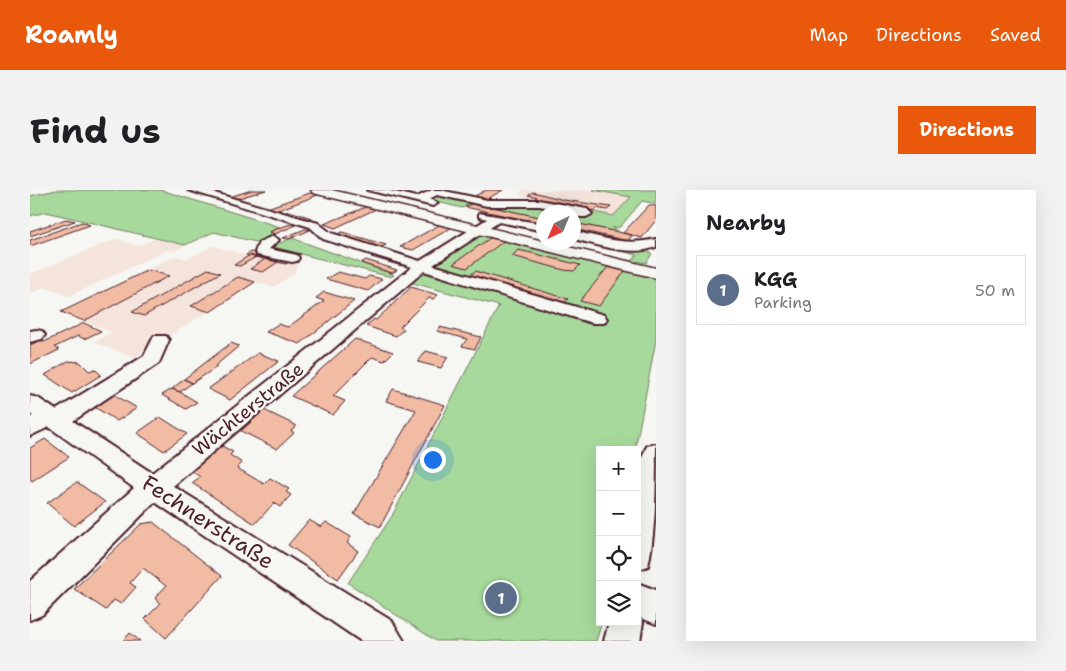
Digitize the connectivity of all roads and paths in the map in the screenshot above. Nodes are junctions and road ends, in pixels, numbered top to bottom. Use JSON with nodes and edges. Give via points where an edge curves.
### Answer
{"nodes":[{"id":1,"x":193,"y":190,"type":"edge"},
{"id":2,"x":317,"y":190,"type":"edge"},
{"id":3,"x":372,"y":190,"type":"edge"},
{"id":4,"x":473,"y":190,"type":"edge"},
{"id":5,"x":439,"y":191,"type":"edge"},
{"id":6,"x":459,"y":197,"type":"junction"},
{"id":7,"x":418,"y":200,"type":"junction"},
{"id":8,"x":549,"y":205,"type":"edge"},
{"id":9,"x":446,"y":206,"type":"dead end"},
{"id":10,"x":483,"y":220,"type":"junction"},
{"id":11,"x":536,"y":227,"type":"edge"},
{"id":12,"x":581,"y":237,"type":"edge"},
{"id":13,"x":273,"y":240,"type":"dead end"},
{"id":14,"x":656,"y":244,"type":"edge"},
{"id":15,"x":292,"y":258,"type":"dead end"},
{"id":16,"x":422,"y":265,"type":"junction"},
{"id":17,"x":656,"y":273,"type":"edge"},
{"id":18,"x":598,"y":319,"type":"dead end"},
{"id":19,"x":160,"y":340,"type":"dead end"},
{"id":20,"x":41,"y":417,"type":"edge"},
{"id":21,"x":656,"y":453,"type":"edge"},
{"id":22,"x":153,"y":487,"type":"junction"},
{"id":23,"x":648,"y":528,"type":"edge"},
{"id":24,"x":641,"y":601,"type":"edge"},
{"id":25,"x":30,"y":603,"type":"edge"},
{"id":26,"x":656,"y":607,"type":"edge"},
{"id":27,"x":625,"y":626,"type":"edge"},
{"id":28,"x":386,"y":641,"type":"edge"},
{"id":29,"x":622,"y":641,"type":"edge"}],
"edges":[{"from":1,"to":16,"type":"street","via":[[314,225],[327,236]]},
{"from":2,"to":10,"type":"main road"},
{"from":3,"to":7,"type":"street"},
{"from":4,"to":6,"type":"street"},
{"from":5,"to":6,"type":"street"},
{"from":5,"to":7,"type":"street"},
{"from":6,"to":8,"type":"street","via":[[487,203]]},
{"from":7,"to":9,"type":"street"},
{"from":10,"to":11,"type":"street"},
{"from":10,"to":16,"type":"street","name":"Wächterstraße"},
{"from":10,"to":17,"type":"main road"},
{"from":12,"to":14,"type":"street","via":[[620,245],[647,247]]},
{"from":13,"to":15,"type":"street","via":[[264,245],[262,252]]},
{"from":16,"to":18,"type":"street"},
{"from":16,"to":22,"type":"street","name":"Wächterstraße"},
{"from":19,"to":20,"type":"street","via":[[152,358]]},
{"from":20,"to":22,"type":"street","name":"Fechnerstraße"},
{"from":21,"to":23,"type":"street"},
{"from":22,"to":25,"type":"street","name":"Wächterstraße"},
{"from":22,"to":28,"type":"street","name":"Fechnerstraße","via":[[380,634]]},
{"from":24,"to":26,"type":"street"},
{"from":27,"to":29,"type":"street"}]}
